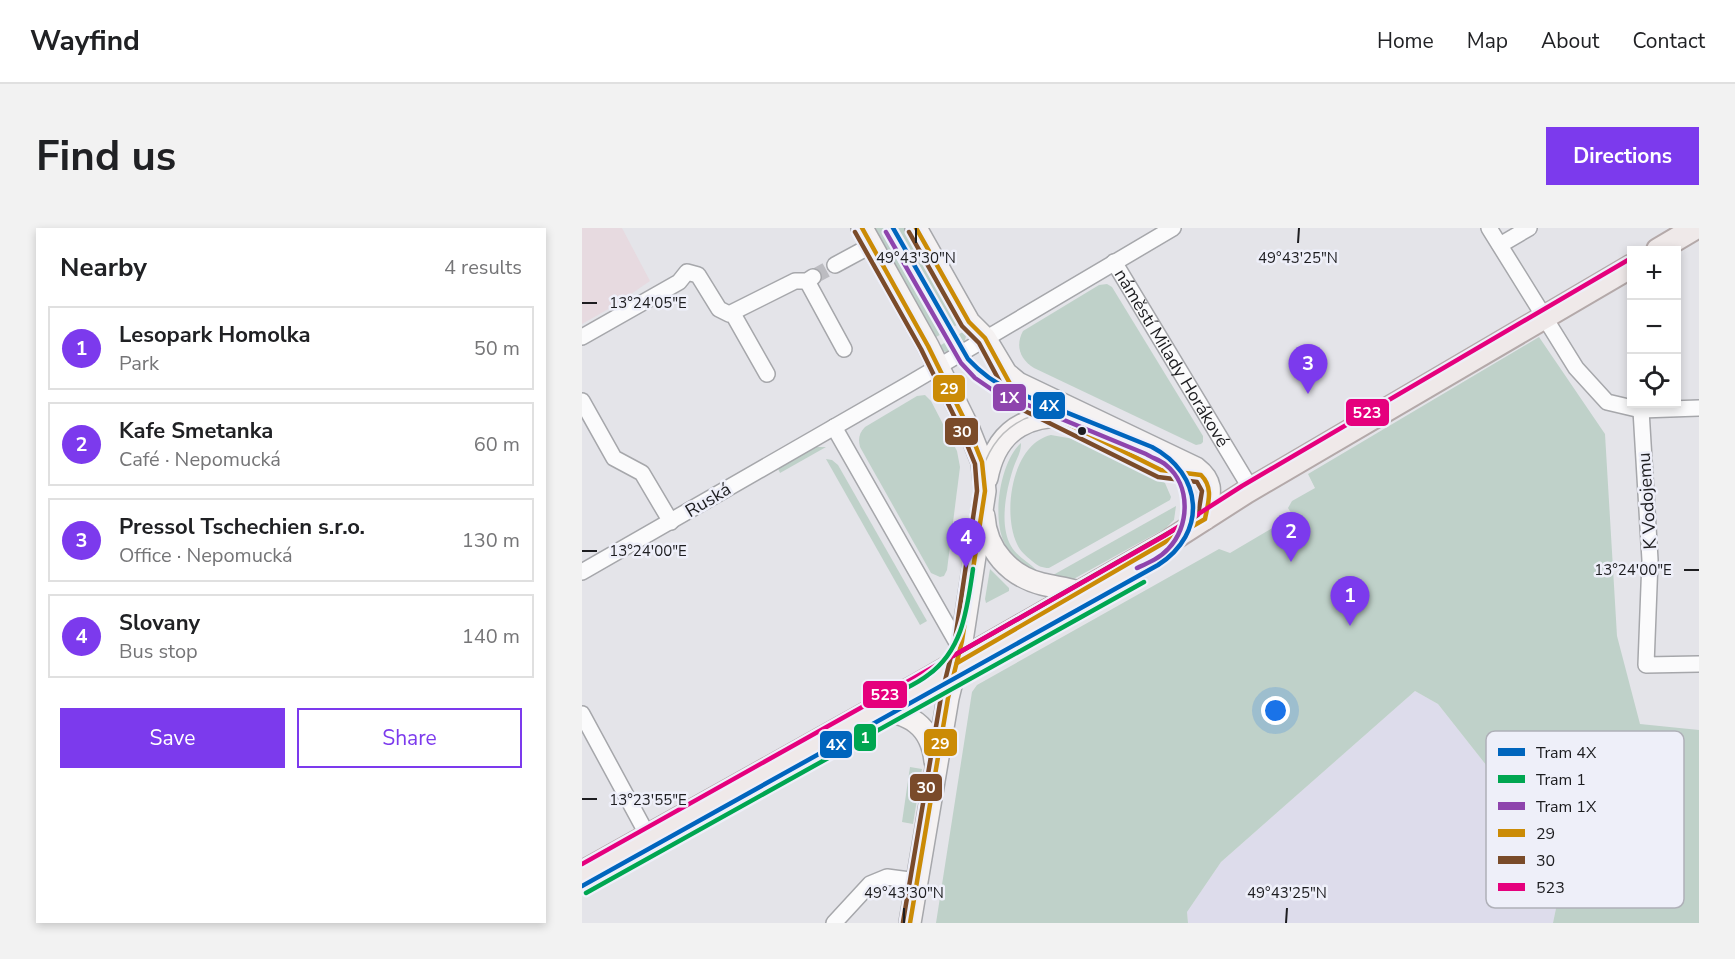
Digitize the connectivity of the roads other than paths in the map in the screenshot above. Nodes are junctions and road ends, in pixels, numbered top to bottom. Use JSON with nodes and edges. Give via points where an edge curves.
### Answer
{"nodes":[{"id":1,"x":916,"y":228,"type":"edge"},
{"id":2,"x":1173,"y":228,"type":"edge"},
{"id":3,"x":1489,"y":228,"type":"edge"},
{"id":4,"x":1529,"y":228,"type":"edge"},
{"id":5,"x":1695,"y":228,"type":"edge"},
{"id":6,"x":867,"y":236,"type":"edge"},
{"id":7,"x":1500,"y":245,"type":"junction"},
{"id":8,"x":1665,"y":246,"type":"edge"},
{"id":9,"x":1114,"y":262,"type":"junction"},
{"id":10,"x":835,"y":265,"type":"tunnel mouth"},
{"id":11,"x":1627,"y":269,"type":"edge"},
{"id":12,"x":733,"y":314,"type":"junction"},
{"id":13,"x":1545,"y":318,"type":"junction"},
{"id":14,"x":582,"y":337,"type":"edge"},
{"id":15,"x":985,"y":338,"type":"junction"},
{"id":16,"x":844,"y":349,"type":"dead end"},
{"id":17,"x":939,"y":366,"type":"junction"},
{"id":18,"x":767,"y":374,"type":"dead end"},
{"id":19,"x":582,"y":400,"type":"edge"},
{"id":20,"x":1699,"y":408,"type":"edge"},
{"id":21,"x":1641,"y":410,"type":"junction"},
{"id":22,"x":1095,"y":419,"type":"junction"},
{"id":23,"x":834,"y":427,"type":"junction"},
{"id":24,"x":1205,"y":476,"type":"junction"},
{"id":25,"x":1248,"y":491,"type":"junction"},
{"id":26,"x":984,"y":499,"type":"junction"},
{"id":27,"x":1205,"y":519,"type":"junction"},
{"id":28,"x":671,"y":522,"type":"junction"},
{"id":29,"x":582,"y":572,"type":"edge"},
{"id":30,"x":1079,"y":592,"type":"junction"},
{"id":31,"x":959,"y":655,"type":"junction"},
{"id":32,"x":1699,"y":664,"type":"edge"},
{"id":33,"x":876,"y":708,"type":"junction"},
{"id":34,"x":582,"y":714,"type":"edge"},
{"id":35,"x":935,"y":779,"type":"junction"},
{"id":36,"x":648,"y":836,"type":"junction"},
{"id":37,"x":582,"y":873,"type":"edge"},
{"id":38,"x":917,"y":881,"type":"junction"},
{"id":39,"x":834,"y":923,"type":"edge"},
{"id":40,"x":910,"y":923,"type":"edge"}],
"edges":[{"from":1,"to":15,"type":"main road","via":[[969,322]]},
{"from":2,"to":9,"type":"street"},
{"from":3,"to":7,"type":"street"},
{"from":4,"to":7,"type":"street"},
{"from":5,"to":8,"type":"main road"},
{"from":6,"to":10,"type":"street"},
{"from":6,"to":17,"type":"main road"},
{"from":7,"to":13,"type":"street"},
{"from":9,"to":15,"type":"street","name":"náměstí Milady Horákové"},
{"from":9,"to":25,"type":"street","name":"náměstí Milady Horákové"},
{"from":11,"to":13,"type":"main road"},
{"from":12,"to":14,"type":"street","via":[[719,309],[698,275],[687,272],[679,282]]},
{"from":12,"to":16,"type":"street","via":[[795,281],[810,279]]},
{"from":12,"to":18,"type":"street"},
{"from":13,"to":21,"type":"street","via":[[1576,368],[1607,402]]},
{"from":13,"to":25,"type":"main road"},
{"from":15,"to":17,"type":"street","name":"náměstí Milady Horákové"},
{"from":15,"to":22,"type":"main road","name":"náměstí Milady Horákové","via":[[1011,378]]},
{"from":17,"to":23,"type":"street","name":"náměstí Milady Horákové"},
{"from":17,"to":26,"type":"main road","via":[[977,447]]},
{"from":19,"to":28,"type":"street","via":[[614,458],[642,473]]},
{"from":20,"to":21,"type":"street"},
{"from":21,"to":32,"type":"street","name":"K Vodojemu","via":[[1650,560],[1646,665]]},
{"from":22,"to":24,"type":"main road","name":"náměstí Milady Horákové"},
{"from":22,"to":26,"type":"main road","via":[[1052,416],[1015,429],[996,451]]},
{"from":23,"to":28,"type":"street","name":"Ruská"},
{"from":23,"to":31,"type":"street"},
{"from":24,"to":25,"type":"main road","name":"náměstí Milady Horákové","via":[[1222,490],[1234,494]]},
{"from":24,"to":27,"type":"main road","via":[[1210,494]]},
{"from":25,"to":27,"type":"main road"},
{"from":26,"to":30,"type":"main road","via":[[988,538],[1013,571],[1042,584]]},
{"from":26,"to":31,"type":"main road"},
{"from":27,"to":30,"type":"main road"},
{"from":28,"to":29,"type":"street","name":"Ruská"},
{"from":30,"to":31,"type":"main road"},
{"from":31,"to":33,"type":"main road"},
{"from":31,"to":35,"type":"main road"},
{"from":33,"to":35,"type":"main road","via":[[903,714],[923,728],[934,753]]},
{"from":33,"to":36,"type":"main road"},
{"from":34,"to":36,"type":"street"},
{"from":35,"to":38,"type":"main road"},
{"from":36,"to":37,"type":"main road"},
{"from":38,"to":39,"type":"street","via":[[887,878],[870,884]]},
{"from":38,"to":40,"type":"main road"}]}
